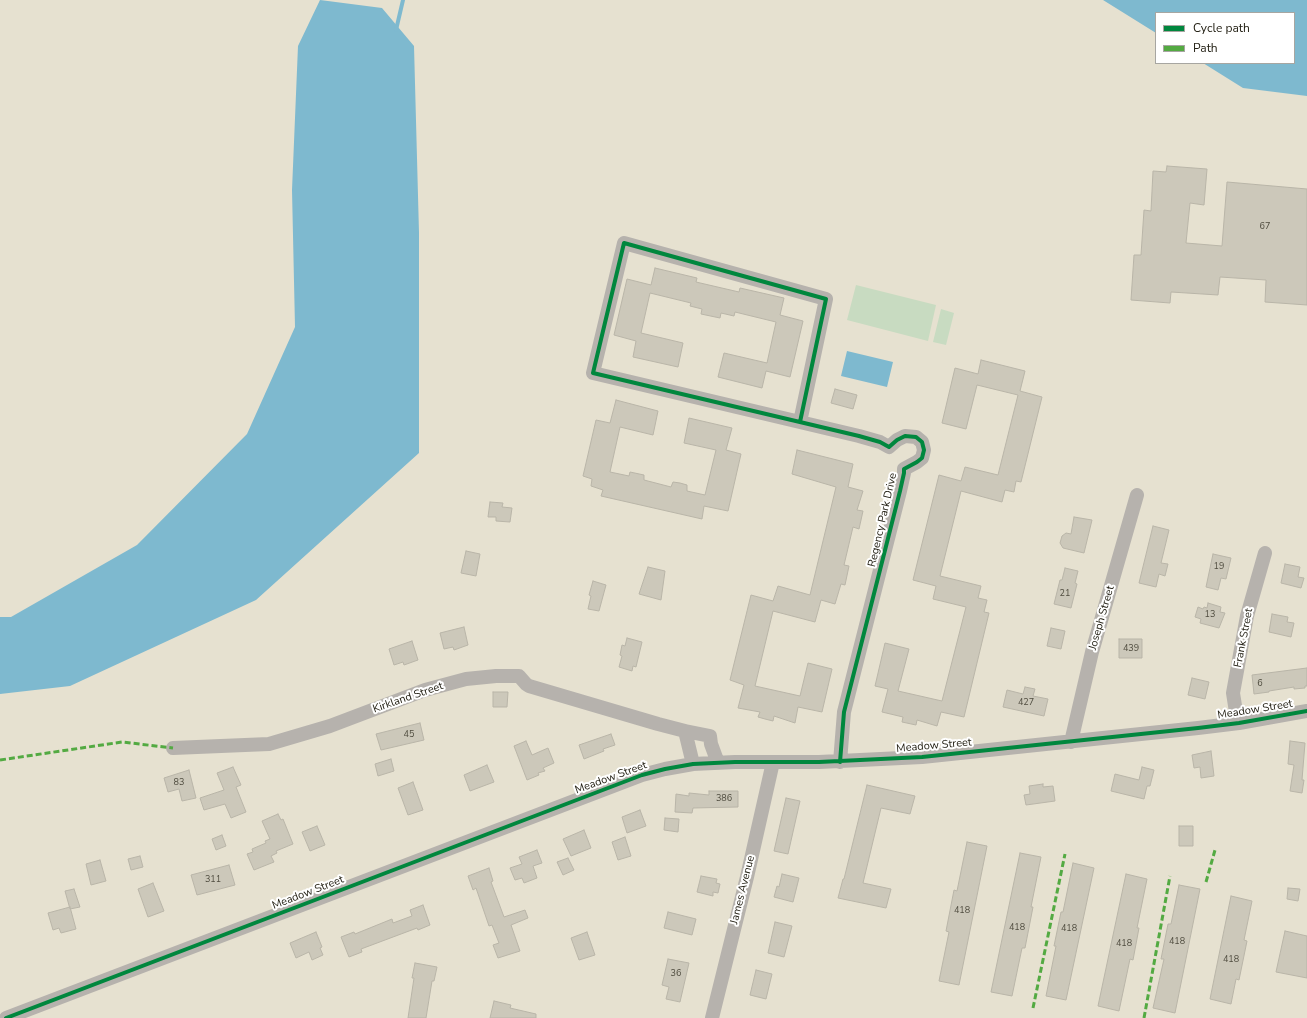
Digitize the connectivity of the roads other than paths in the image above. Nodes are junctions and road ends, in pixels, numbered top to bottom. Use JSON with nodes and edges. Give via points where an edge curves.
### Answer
{"nodes":[{"id":1,"x":800,"y":422,"type":"junction"},
{"id":2,"x":1137,"y":495,"type":"dead end"},
{"id":3,"x":1265,"y":553,"type":"dead end"},
{"id":4,"x":1307,"y":711,"type":"edge"},
{"id":5,"x":1239,"y":723,"type":"junction"},
{"id":6,"x":685,"y":731,"type":"junction"},
{"id":7,"x":1071,"y":742,"type":"junction"},
{"id":8,"x":173,"y":748,"type":"dead end"},
{"id":9,"x":773,"y":762,"type":"junction"},
{"id":10,"x":840,"y":762,"type":"junction"},
{"id":11,"x":718,"y":763,"type":"junction"},
{"id":12,"x":693,"y":764,"type":"junction"},
{"id":13,"x":6,"y":1018,"type":"edge"},
{"id":14,"x":712,"y":1018,"type":"edge"}],
"edges":[{"from":1,"to":1,"type":"street","name":"Regency Park Drive","via":[[826,299],[624,243],[593,373]]},
{"from":1,"to":10,"type":"street","name":"Regency Park Drive","via":[[873,440],[888,447],[901,437],[913,436],[920,440],[924,450],[922,458],[904,469],[844,712]]},
{"from":2,"to":7,"type":"street","name":"Joseph Street","via":[[1092,652]]},
{"from":3,"to":5,"type":"street","name":"Frank Street","via":[[1247,616],[1233,693]]},
{"from":4,"to":5,"type":"street","name":"Meadow Street"},
{"from":5,"to":7,"type":"street","name":"Meadow Street"},
{"from":6,"to":8,"type":"street","name":"Kirkland Street","via":[[529,686],[519,676],[496,676],[466,679],[425,690],[330,726],[269,744]]},
{"from":6,"to":11,"type":"street","name":"Kirkland Street","via":[[710,736]]},
{"from":6,"to":12,"type":"street"},
{"from":7,"to":10,"type":"street","name":"Meadow Street","via":[[922,757]]},
{"from":9,"to":10,"type":"street","name":"Meadow Street"},
{"from":9,"to":11,"type":"street","name":"Meadow Street"},
{"from":9,"to":14,"type":"street","name":"James Avenue"},
{"from":11,"to":12,"type":"street","name":"Meadow Street"},
{"from":12,"to":13,"type":"street","name":"Meadow Street","via":[[642,775]]}]}
